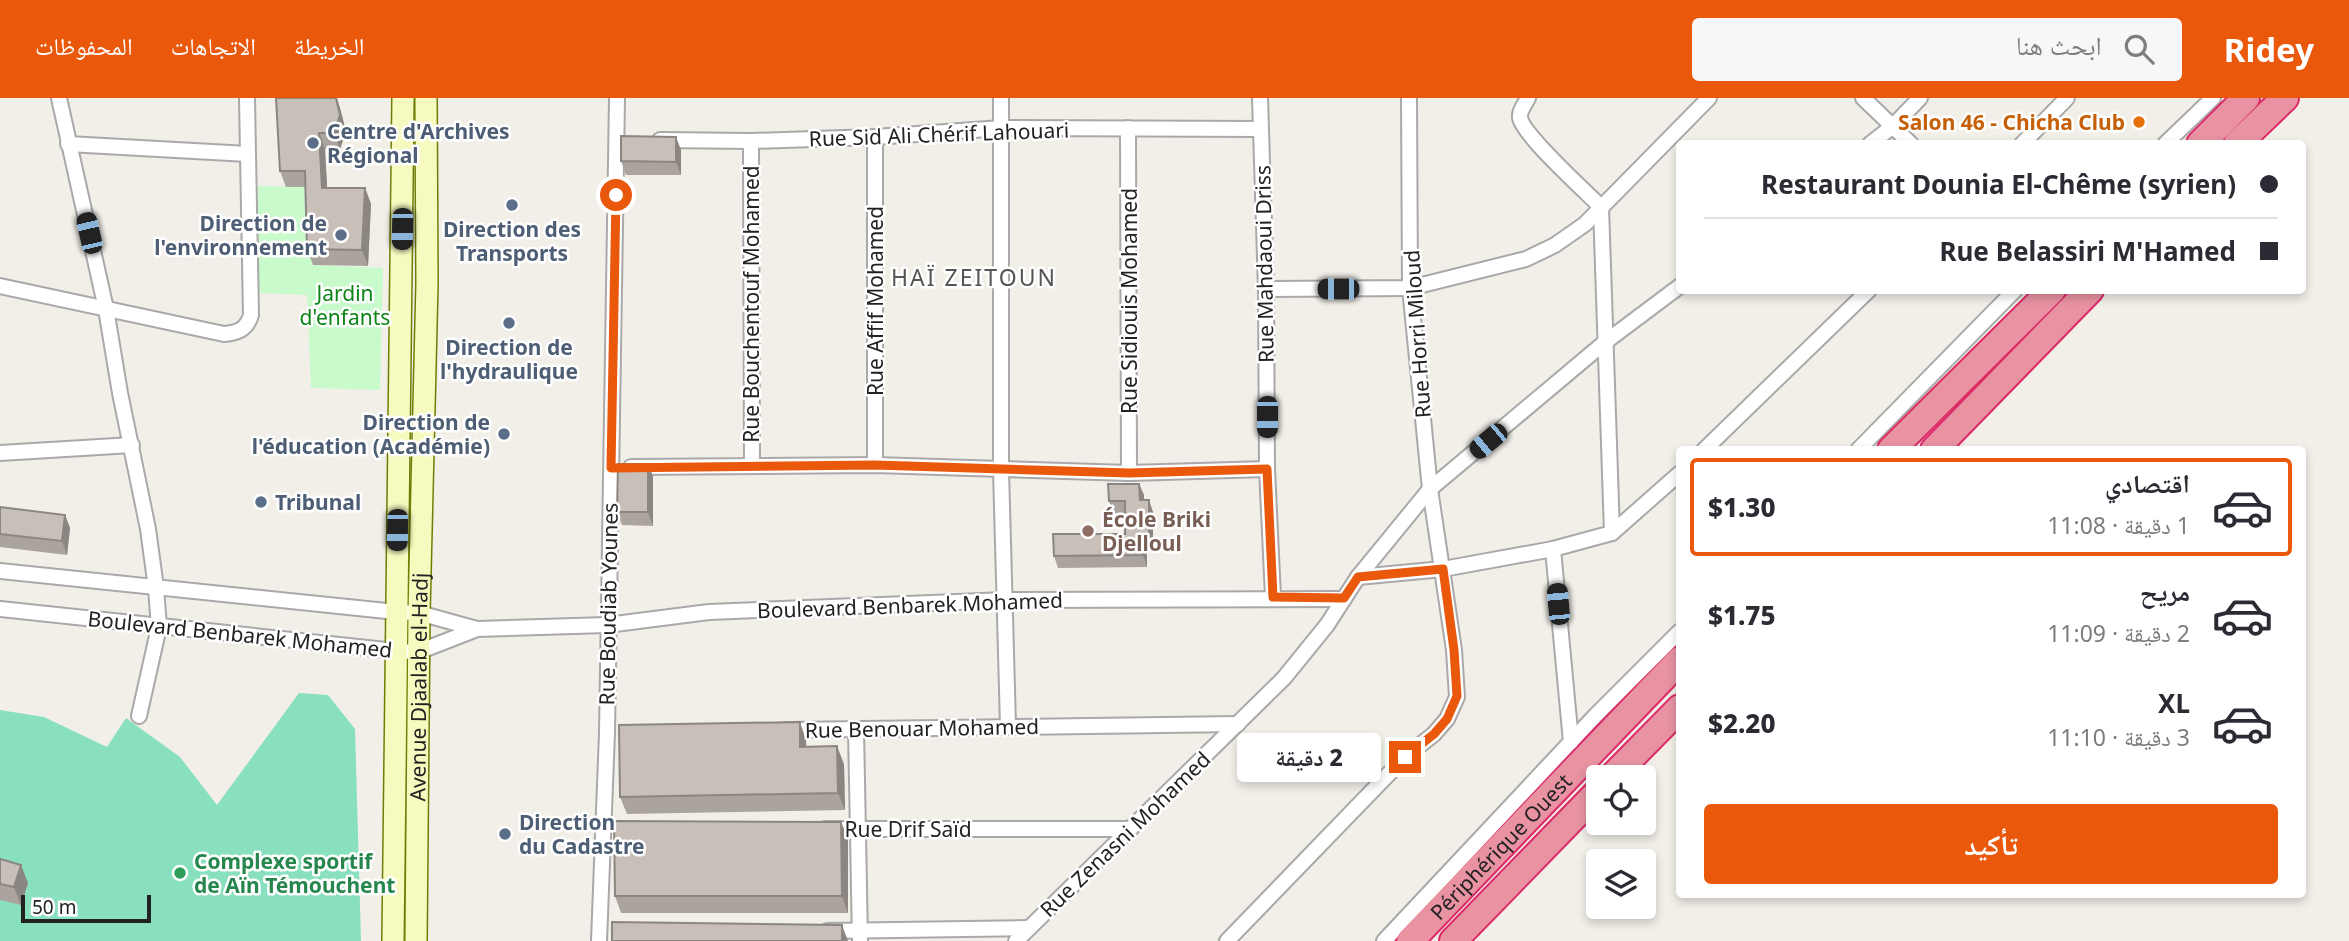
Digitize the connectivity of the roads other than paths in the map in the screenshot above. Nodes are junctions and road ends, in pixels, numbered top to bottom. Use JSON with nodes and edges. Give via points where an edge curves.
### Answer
{"nodes":[{"id":1,"x":59,"y":98,"type":"edge"},
{"id":2,"x":247,"y":98,"type":"edge"},
{"id":3,"x":403,"y":98,"type":"edge"},
{"id":4,"x":426,"y":98,"type":"edge"},
{"id":5,"x":617,"y":98,"type":"edge"},
{"id":6,"x":1001,"y":98,"type":"edge"},
{"id":7,"x":1259,"y":98,"type":"edge"},
{"id":8,"x":1409,"y":98,"type":"edge"},
{"id":9,"x":1528,"y":98,"type":"edge"},
{"id":10,"x":1709,"y":98,"type":"edge"},
{"id":11,"x":1863,"y":98,"type":"edge"},
{"id":12,"x":1920,"y":98,"type":"edge"},
{"id":13,"x":2067,"y":98,"type":"edge"},
{"id":14,"x":2213,"y":98,"type":"edge"},
{"id":15,"x":2246,"y":98,"type":"edge"},
{"id":16,"x":2285,"y":98,"type":"edge"},
{"id":17,"x":1893,"y":126,"type":"junction"},
{"id":18,"x":1002,"y":128,"type":"junction"},
{"id":19,"x":1128,"y":128,"type":"junction"},
{"id":20,"x":1260,"y":129,"type":"junction"},
{"id":21,"x":876,"y":137,"type":"junction"},
{"id":22,"x":630,"y":140,"type":"junction"},
{"id":23,"x":1875,"y":140,"type":"edge"},
{"id":24,"x":1907,"y":140,"type":"edge"},
{"id":25,"x":2026,"y":140,"type":"edge"},
{"id":26,"x":2169,"y":140,"type":"edge"},
{"id":27,"x":2204,"y":140,"type":"edge"},
{"id":28,"x":2241,"y":140,"type":"edge"},
{"id":29,"x":751,"y":141,"type":"junction"},
{"id":30,"x":68,"y":144,"type":"junction"},
{"id":31,"x":248,"y":154,"type":"junction"},
{"id":32,"x":1601,"y":207,"type":"junction"},
{"id":33,"x":0,"y":286,"type":"edge"},
{"id":34,"x":1266,"y":289,"type":"junction"},
{"id":35,"x":1410,"y":289,"type":"junction"},
{"id":36,"x":1676,"y":289,"type":"edge"},
{"id":37,"x":1865,"y":294,"type":"edge"},
{"id":38,"x":2011,"y":294,"type":"edge"},
{"id":39,"x":2048,"y":294,"type":"edge"},
{"id":40,"x":2086,"y":294,"type":"edge"},
{"id":41,"x":106,"y":309,"type":"junction"},
{"id":42,"x":1604,"y":343,"type":"junction"},
{"id":43,"x":132,"y":446,"type":"junction"},
{"id":44,"x":1708,"y":446,"type":"edge"},
{"id":45,"x":1862,"y":446,"type":"edge"},
{"id":46,"x":1895,"y":446,"type":"edge"},
{"id":47,"x":1938,"y":446,"type":"edge"},
{"id":48,"x":0,"y":453,"type":"edge"},
{"id":49,"x":875,"y":465,"type":"junction"},
{"id":50,"x":752,"y":466,"type":"junction"},
{"id":51,"x":611,"y":468,"type":"junction"},
{"id":52,"x":1267,"y":469,"type":"junction"},
{"id":53,"x":1002,"y":470,"type":"junction"},
{"id":54,"x":1129,"y":473,"type":"junction"},
{"id":55,"x":1676,"y":477,"type":"edge"},
{"id":56,"x":1430,"y":489,"type":"junction"},
{"id":57,"x":1612,"y":533,"type":"junction"},
{"id":58,"x":1553,"y":549,"type":"junction"},
{"id":59,"x":1443,"y":569,"type":"junction"},
{"id":60,"x":0,"y":571,"type":"edge"},
{"id":61,"x":1358,"y":577,"type":"junction"},
{"id":62,"x":156,"y":588,"type":"junction"},
{"id":63,"x":1273,"y":597,"type":"junction"},
{"id":64,"x":1344,"y":598,"type":"junction"},
{"id":65,"x":1006,"y":600,"type":"junction"},
{"id":66,"x":0,"y":609,"type":"edge"},
{"id":67,"x":396,"y":612,"type":"junction"},
{"id":68,"x":419,"y":613,"type":"junction"},
{"id":69,"x":607,"y":625,"type":"junction"},
{"id":70,"x":159,"y":626,"type":"junction"},
{"id":71,"x":477,"y":629,"type":"junction"},
{"id":72,"x":1676,"y":635,"type":"edge"},
{"id":73,"x":396,"y":651,"type":"junction"},
{"id":74,"x":418,"y":652,"type":"junction"},
{"id":75,"x":1676,"y":664,"type":"edge"},
{"id":76,"x":1676,"y":712,"type":"edge"},
{"id":77,"x":139,"y":716,"type":"dead end"},
{"id":78,"x":1238,"y":724,"type":"junction"},
{"id":79,"x":1008,"y":726,"type":"junction"},
{"id":80,"x":856,"y":729,"type":"junction"},
{"id":81,"x":773,"y":730,"type":"edge"},
{"id":82,"x":1571,"y":742,"type":"junction"},
{"id":83,"x":1624,"y":765,"type":"edge"},
{"id":84,"x":1586,"y":804,"type":"edge"},
{"id":85,"x":804,"y":828,"type":"edge"},
{"id":86,"x":1129,"y":829,"type":"junction"},
{"id":87,"x":858,"y":830,"type":"junction"},
{"id":88,"x":1029,"y":928,"type":"junction"},
{"id":89,"x":819,"y":931,"type":"edge"},
{"id":90,"x":604,"y":933,"type":"edge"},
{"id":91,"x":860,"y":936,"type":"edge"},
{"id":92,"x":393,"y":941,"type":"edge"},
{"id":93,"x":416,"y":941,"type":"edge"},
{"id":94,"x":1016,"y":941,"type":"edge"},
{"id":95,"x":1227,"y":941,"type":"edge"},
{"id":96,"x":1384,"y":941,"type":"edge"},
{"id":97,"x":1410,"y":941,"type":"edge"},
{"id":98,"x":1453,"y":941,"type":"edge"}],
"edges":[{"from":1,"to":30,"type":"street"},
{"from":2,"to":31,"type":"street"},
{"from":3,"to":67,"type":"main road","name":"Avenue Djaalab el-Hadj"},
{"from":4,"to":68,"type":"main road","name":"Avenue Djaalab el-Hadj","via":[[427,283]]},
{"from":5,"to":22,"type":"street","name":"Rue Boudiab Younes"},
{"from":6,"to":18,"type":"street"},
{"from":7,"to":20,"type":"street","name":"Rue Mahdaoui Driss"},
{"from":8,"to":35,"type":"street","name":"Rue Horri Miloud"},
{"from":9,"to":32,"type":"street","via":[[1520,118],[1525,127]]},
{"from":10,"to":32,"type":"street"},
{"from":11,"to":17,"type":"street"},
{"from":12,"to":17,"type":"street"},
{"from":13,"to":25,"type":"street"},
{"from":14,"to":26,"type":"street"},
{"from":15,"to":27,"type":"highway"},
{"from":16,"to":28,"type":"highway"},
{"from":17,"to":23,"type":"street"},
{"from":17,"to":24,"type":"street"},
{"from":18,"to":19,"type":"street","name":"Rue Sid Ali Chérif Lahouari"},
{"from":18,"to":21,"type":"street","name":"Rue Sid Ali Chérif Lahouari"},
{"from":18,"to":53,"type":"street"},
{"from":19,"to":20,"type":"street","name":"Rue Sid Ali Chérif Lahouari"},
{"from":19,"to":54,"type":"street","name":"Rue Sidiouis Mohamed"},
{"from":20,"to":34,"type":"street","name":"Rue Mahdaoui Driss"},
{"from":21,"to":29,"type":"street","name":"Rue Sid Ali Chérif Lahouari"},
{"from":21,"to":49,"type":"street","name":"Rue Affif Mohamed"},
{"from":22,"to":29,"type":"street","name":"Rue Sid Ali Chérif Lahouari"},
{"from":22,"to":51,"type":"street","name":"Rue Boudiab Younes"},
{"from":29,"to":50,"type":"street","name":"Rue Bouchentouf Mohamed"},
{"from":30,"to":31,"type":"street"},
{"from":30,"to":41,"type":"street"},
{"from":31,"to":41,"type":"street","via":[[248,324],[224,334]]},
{"from":32,"to":35,"type":"street","via":[[1555,245],[1526,258]]},
{"from":32,"to":42,"type":"street"},
{"from":33,"to":41,"type":"street"},
{"from":34,"to":35,"type":"street"},
{"from":34,"to":52,"type":"street","name":"Rue Mahdaoui Driss"},
{"from":35,"to":56,"type":"street","name":"Rue Horri Miloud"},
{"from":36,"to":42,"type":"street","name":"Rue Zenasni Mohamed"},
{"from":37,"to":44,"type":"street"},
{"from":38,"to":45,"type":"street"},
{"from":39,"to":46,"type":"highway"},
{"from":40,"to":47,"type":"highway"},
{"from":41,"to":43,"type":"street"},
{"from":42,"to":56,"type":"street","name":"Rue Zenasni Mohamed"},
{"from":42,"to":57,"type":"street"},
{"from":43,"to":48,"type":"street"},
{"from":43,"to":62,"type":"street"},
{"from":49,"to":50,"type":"street"},
{"from":49,"to":53,"type":"street"},
{"from":50,"to":51,"type":"street"},
{"from":51,"to":69,"type":"street","name":"Rue Boudiab Younes"},
{"from":52,"to":54,"type":"street"},
{"from":52,"to":63,"type":"street","name":"Rue Mahdaoui Driss"},
{"from":53,"to":54,"type":"street"},
{"from":53,"to":65,"type":"street"},
{"from":55,"to":57,"type":"street"},
{"from":56,"to":59,"type":"street","name":"Rue Horri Miloud"},
{"from":56,"to":61,"type":"street","name":"Rue Zenasni Mohamed"},
{"from":57,"to":58,"type":"street"},
{"from":58,"to":59,"type":"street"},
{"from":58,"to":82,"type":"street"},
{"from":59,"to":61,"type":"street"},
{"from":59,"to":95,"type":"street","name":"Rue Horri Miloud","via":[[1457,696],[1447,719]]},
{"from":60,"to":62,"type":"street","name":"Boulevard Benbarek Mohamed"},
{"from":61,"to":64,"type":"street","name":"Rue Zenasni Mohamed"},
{"from":62,"to":67,"type":"street","name":"Boulevard Benbarek Mohamed"},
{"from":62,"to":70,"type":"street"},
{"from":63,"to":64,"type":"street","name":"Boulevard Benbarek Mohamed"},
{"from":63,"to":65,"type":"street","name":"Boulevard Benbarek Mohamed"},
{"from":64,"to":78,"type":"street","name":"Rue Zenasni Mohamed","via":[[1284,678]]},
{"from":65,"to":69,"type":"street","name":"Boulevard Benbarek Mohamed","via":[[709,612]]},
{"from":65,"to":79,"type":"street"},
{"from":66,"to":70,"type":"street","name":"Boulevard Benbarek Mohamed"},
{"from":67,"to":68,"type":"street","name":"Boulevard Benbarek Mohamed"},
{"from":67,"to":73,"type":"main road","name":"Avenue Djaalab el-Hadj"},
{"from":68,"to":71,"type":"street","name":"Boulevard Benbarek Mohamed"},
{"from":68,"to":74,"type":"main road","name":"Avenue Djaalab el-Hadj"},
{"from":69,"to":71,"type":"street","name":"Boulevard Benbarek Mohamed"},
{"from":69,"to":90,"type":"street","name":"Rue Boudiab Younes","via":[[613,733]]},
{"from":70,"to":73,"type":"street","name":"Boulevard Benbarek Mohamed"},
{"from":70,"to":77,"type":"street"},
{"from":71,"to":74,"type":"street","name":"Boulevard Benbarek Mohamed"},
{"from":72,"to":82,"type":"street"},
{"from":73,"to":74,"type":"street","name":"Boulevard Benbarek Mohamed"},
{"from":73,"to":92,"type":"main road","name":"Avenue Djaalab el-Hadj"},
{"from":74,"to":93,"type":"main road","name":"Avenue Djaalab el-Hadj"},
{"from":75,"to":97,"type":"highway","name":"Périphérique Ouest"},
{"from":76,"to":83,"type":"highway"},
{"from":78,"to":79,"type":"street","name":"Rue Benouar Mohamed"},
{"from":78,"to":86,"type":"street","name":"Rue Zenasni Mohamed"},
{"from":79,"to":80,"type":"street","name":"Rue Benouar Mohamed"},
{"from":80,"to":81,"type":"street","name":"Rue Benouar Mohamed"},
{"from":80,"to":87,"type":"street"},
{"from":82,"to":96,"type":"street"},
{"from":84,"to":98,"type":"highway","name":"Périphérique Ouest"},
{"from":85,"to":87,"type":"street","name":"Rue Drif Saïd"},
{"from":86,"to":87,"type":"street","name":"Rue Drif Saïd"},
{"from":86,"to":88,"type":"street","name":"Rue Zenasni Mohamed"},
{"from":87,"to":91,"type":"street"},
{"from":88,"to":91,"type":"street"},
{"from":88,"to":94,"type":"street","name":"Rue Zenasni Mohamed"},
{"from":89,"to":91,"type":"street"}]}
